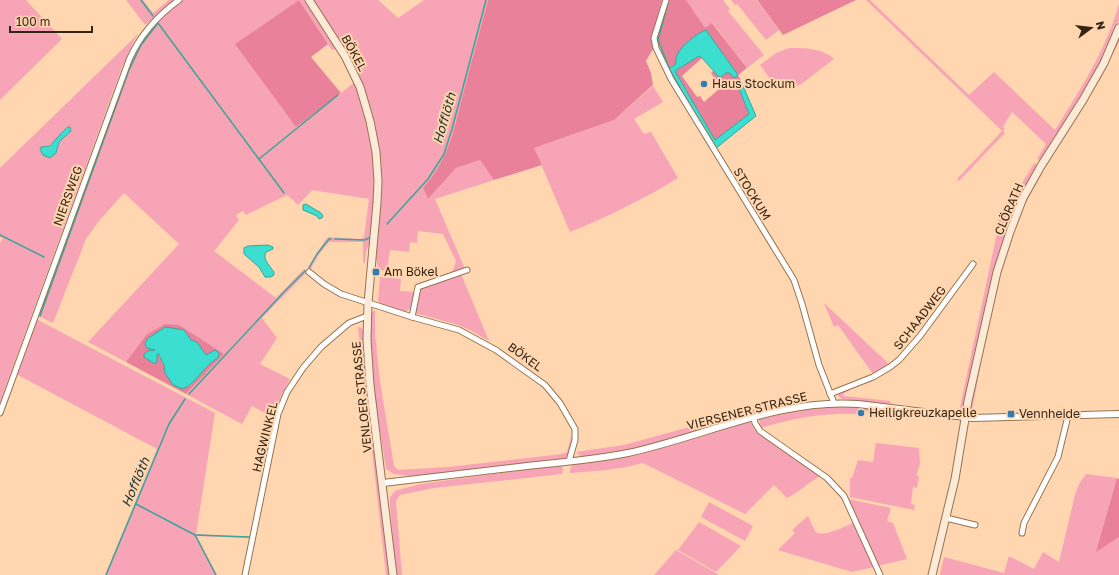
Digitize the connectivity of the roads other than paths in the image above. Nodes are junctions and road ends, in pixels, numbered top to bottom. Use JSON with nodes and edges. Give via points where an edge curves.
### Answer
{"nodes":[{"id":1,"x":179,"y":0,"type":"edge"},
{"id":2,"x":309,"y":0,"type":"edge"},
{"id":3,"x":666,"y":0,"type":"edge"},
{"id":4,"x":1119,"y":28,"type":"edge"},
{"id":5,"x":370,"y":121,"type":"joint"},
{"id":6,"x":973,"y":264,"type":"dead end"},
{"id":7,"x":467,"y":270,"type":"dead end"},
{"id":8,"x":309,"y":272,"type":"dead end"},
{"id":9,"x":368,"y":303,"type":"junction"},
{"id":10,"x":367,"y":316,"type":"junction"},
{"id":11,"x":412,"y":317,"type":"junction"},
{"id":12,"x":830,"y":394,"type":"junction"},
{"id":13,"x":834,"y":403,"type":"junction"},
{"id":14,"x":0,"y":413,"type":"edge"},
{"id":15,"x":1119,"y":414,"type":"edge"},
{"id":16,"x":1068,"y":416,"type":"junction"},
{"id":17,"x":754,"y":418,"type":"junction"},
{"id":18,"x":965,"y":418,"type":"junction"},
{"id":19,"x":570,"y":462,"type":"junction"},
{"id":20,"x":383,"y":483,"type":"junction"},
{"id":21,"x":946,"y":518,"type":"junction"},
{"id":22,"x":975,"y":525,"type":"dead end"},
{"id":23,"x":1022,"y":533,"type":"dead end"},
{"id":24,"x":245,"y":575,"type":"edge"},
{"id":25,"x":393,"y":575,"type":"edge"},
{"id":26,"x":880,"y":575,"type":"edge"},
{"id":27,"x":932,"y":575,"type":"edge"}],
"edges":[{"from":1,"to":14,"type":"street","name":"NIERSWEG","via":[[162,13],[148,29],[129,60]]},
{"from":2,"to":5,"type":"main road","name":"BÖKEL","via":[[345,56],[360,87]]},
{"from":3,"to":12,"type":"street","name":"STOCKUM","via":[[654,38],[656,48],[671,79],[794,280],[818,365]]},
{"from":4,"to":18,"type":"main road","name":"CLÖRATH","via":[[1083,100],[1041,166],[1010,232],[997,272]]},
{"from":5,"to":9,"type":"main road","name":"VENLOER STRASSE","via":[[378,181]]},
{"from":6,"to":12,"type":"street","name":"SCHAADWEG","via":[[902,358],[876,375]]},
{"from":7,"to":11,"type":"street","via":[[418,287]]},
{"from":8,"to":9,"type":"street","name":"BÖKEL","via":[[335,291]]},
{"from":9,"to":10,"type":"main road","name":"VENLOER STRASSE"},
{"from":9,"to":11,"type":"street","name":"BÖKEL"},
{"from":10,"to":20,"type":"main road","name":"VENLOER STRASSE","via":[[370,385]]},
{"from":10,"to":24,"type":"street","name":"HAGWINKEL","via":[[349,323],[321,347],[287,392],[278,414]]},
{"from":11,"to":19,"type":"street","name":"BÖKEL","via":[[459,330],[496,350],[545,385],[560,403],[575,429]]},
{"from":12,"to":13,"type":"street","name":"STOCKUM"},
{"from":13,"to":17,"type":"street","name":"VIERSENER STRASSE","via":[[798,407]]},
{"from":13,"to":18,"type":"street","name":"VIERSENER STRASSE","via":[[874,405]]},
{"from":15,"to":16,"type":"street","name":"VIERSENER STRASSE"},
{"from":16,"to":18,"type":"street","name":"VIERSENER STRASSE"},
{"from":16,"to":23,"type":"street","via":[[1058,457],[1024,523]]},
{"from":17,"to":19,"type":"street","name":"VIERSENER STRASSE","via":[[632,452]]},
{"from":17,"to":26,"type":"street","via":[[760,431],[827,478],[844,496]]},
{"from":18,"to":21,"type":"main road","via":[[958,468]]},
{"from":19,"to":20,"type":"street","name":"VIERSENER STRASSE"},
{"from":20,"to":25,"type":"main road","name":"VENLOER STRASSE"},
{"from":21,"to":22,"type":"street"},
{"from":21,"to":27,"type":"main road"}]}
